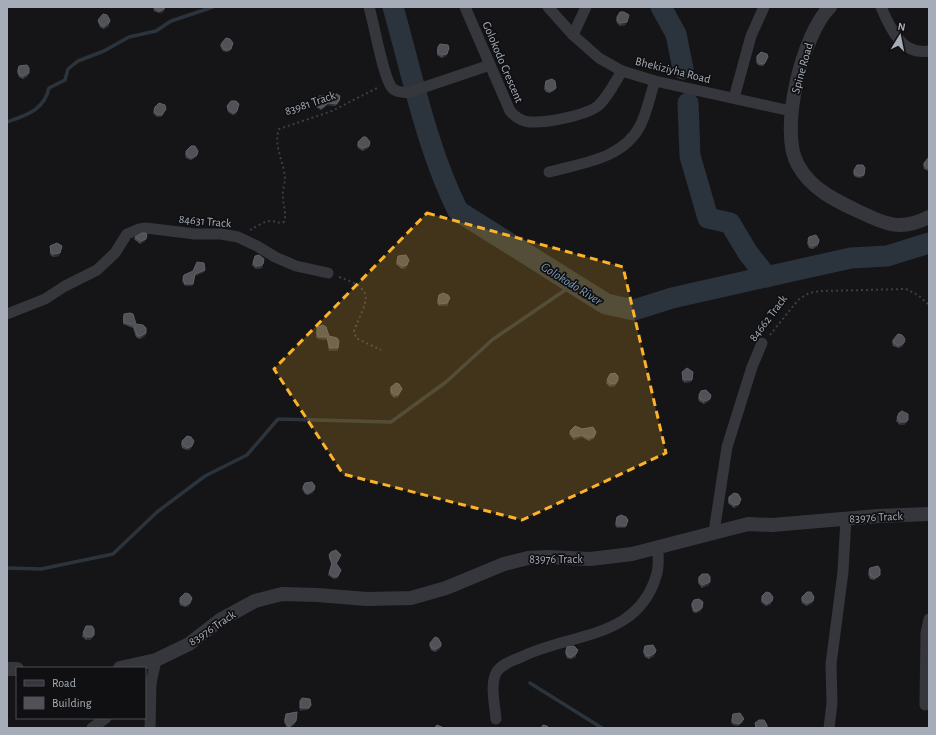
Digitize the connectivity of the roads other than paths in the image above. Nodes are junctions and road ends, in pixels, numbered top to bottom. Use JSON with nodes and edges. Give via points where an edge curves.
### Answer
{"nodes":[{"id":1,"x":369,"y":7,"type":"edge"},
{"id":2,"x":466,"y":7,"type":"edge"},
{"id":3,"x":548,"y":7,"type":"edge"},
{"id":4,"x":586,"y":7,"type":"edge"},
{"id":5,"x":764,"y":7,"type":"edge"},
{"id":6,"x":830,"y":7,"type":"edge"},
{"id":7,"x":881,"y":7,"type":"edge"},
{"id":8,"x":573,"y":35,"type":"junction"},
{"id":9,"x":926,"y":52,"type":"edge"},
{"id":10,"x":490,"y":65,"type":"junction"},
{"id":11,"x":622,"y":71,"type":"junction"},
{"id":12,"x":655,"y":81,"type":"junction"},
{"id":13,"x":734,"y":98,"type":"junction"},
{"id":14,"x":791,"y":111,"type":"junction"},
{"id":15,"x":549,"y":172,"type":"dead end"},
{"id":16,"x":929,"y":217,"type":"edge"},
{"id":17,"x":328,"y":273,"type":"road end"},
{"id":18,"x":7,"y":314,"type":"edge"},
{"id":19,"x":762,"y":344,"type":"road end"},
{"id":20,"x":929,"y":514,"type":"edge"},
{"id":21,"x":846,"y":518,"type":"junction"},
{"id":22,"x":714,"y":532,"type":"junction"},
{"id":23,"x":658,"y":549,"type":"junction"},
{"id":24,"x":929,"y":619,"type":"edge"},
{"id":25,"x":156,"y":660,"type":"junction"},
{"id":26,"x":124,"y":667,"type":"edge"},
{"id":27,"x":148,"y":686,"type":"edge"},
{"id":28,"x":925,"y":705,"type":"dead end"},
{"id":29,"x":496,"y":718,"type":"dead end"},
{"id":30,"x":105,"y":719,"type":"edge"},
{"id":31,"x":92,"y":728,"type":"edge"},
{"id":32,"x":150,"y":728,"type":"edge"},
{"id":33,"x":829,"y":728,"type":"edge"}],
"edges":[{"from":1,"to":10,"type":"street","via":[[389,81],[394,89],[410,92]]},
{"from":2,"to":10,"type":"street","name":"Golokodo Crescent"},
{"from":3,"to":8,"type":"street","name":"Bhekiziyha Road"},
{"from":4,"to":8,"type":"street"},
{"from":5,"to":13,"type":"street","via":[[751,36]]},
{"from":6,"to":14,"type":"street","name":"Spine Road","via":[[812,34]]},
{"from":7,"to":9,"type":"street","via":[[892,30],[903,45],[908,49]]},
{"from":8,"to":11,"type":"street","name":"Bhekiziyha Road","via":[[599,58]]},
{"from":10,"to":11,"type":"street","name":"Golokodo Crescent","via":[[510,112],[517,118],[532,122],[584,114],[592,110],[607,95]]},
{"from":11,"to":12,"type":"street","name":"Bhekiziyha Road"},
{"from":12,"to":13,"type":"street","name":"Bhekiziyha Road"},
{"from":12,"to":15,"type":"street","via":[[641,125],[629,142],[610,155]]},
{"from":13,"to":14,"type":"street","name":"Bhekiziyha Road"},
{"from":14,"to":16,"type":"street","via":[[791,146],[796,163],[804,175],[822,192],[885,224],[910,225]]},
{"from":17,"to":18,"type":"street","name":"84631 Track","via":[[296,266],[275,258],[257,246],[221,234],[139,229],[127,234],[115,253],[97,270],[64,286],[45,299]]},
{"from":19,"to":22,"type":"street","name":"84662 Track","via":[[752,367],[728,447]]},
{"from":20,"to":21,"type":"street","name":"83976 Track"},
{"from":21,"to":22,"type":"street","name":"83976 Track","via":[[772,525],[748,524]]},
{"from":21,"to":33,"type":"street","via":[[843,572],[831,664],[832,703]]},
{"from":22,"to":23,"type":"street","name":"83976 Track"},
{"from":23,"to":25,"type":"street","name":"83976 Track","via":[[596,559],[528,558],[504,564],[446,588],[411,598],[374,599],[282,594],[255,601],[220,620],[189,644]]},
{"from":23,"to":29,"type":"street","via":[[657,572],[652,587],[628,618],[618,625],[598,632],[529,652],[500,668],[495,675],[493,688]]},
{"from":24,"to":28,"type":"street","via":[[926,633]]},
{"from":25,"to":26,"type":"street","name":"83976 Track"},
{"from":25,"to":27,"type":"street"},
{"from":27,"to":32,"type":"street"},
{"from":30,"to":31,"type":"street"}]}
